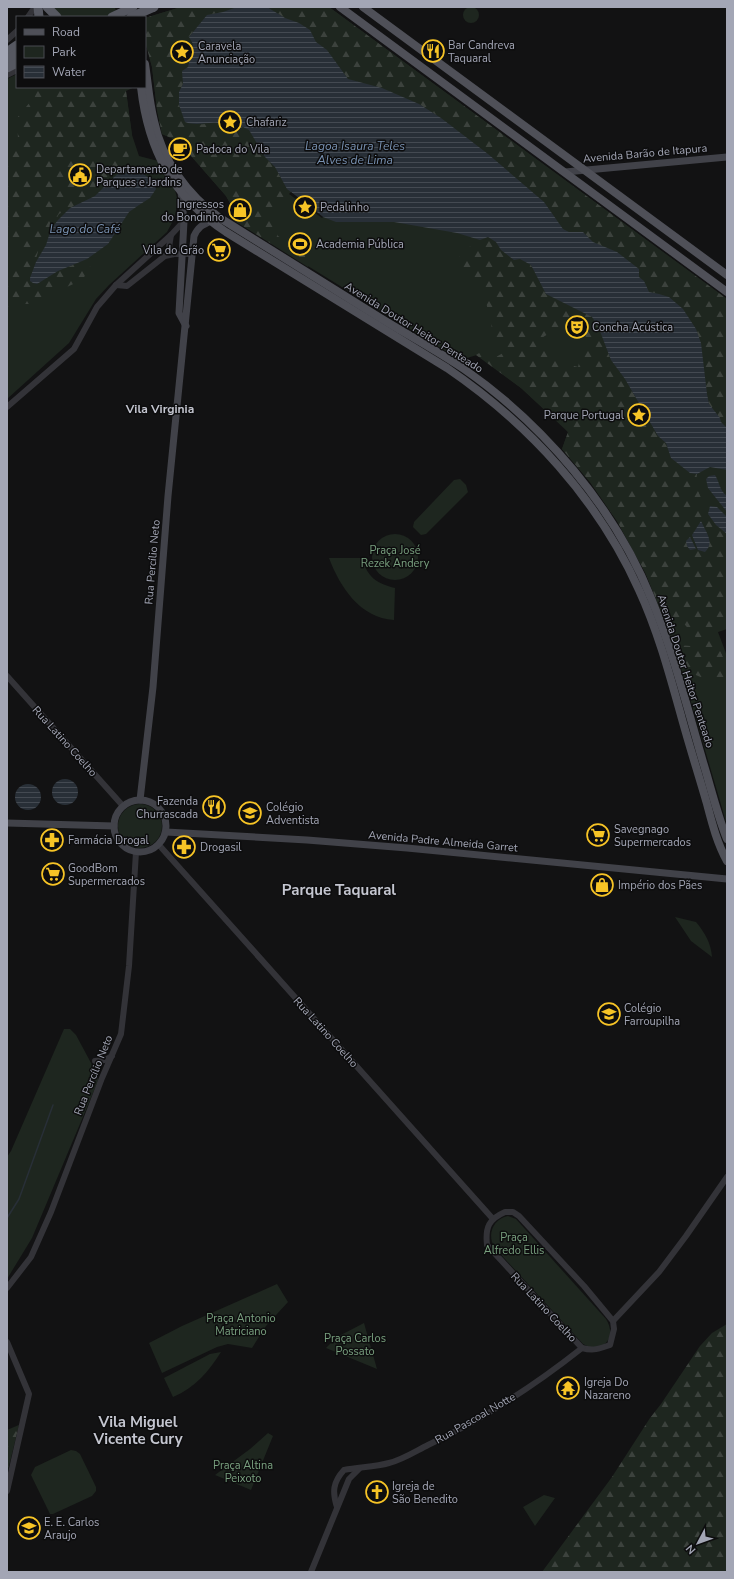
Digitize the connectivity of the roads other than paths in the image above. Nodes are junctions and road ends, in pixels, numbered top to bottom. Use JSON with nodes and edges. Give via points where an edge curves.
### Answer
{"nodes":[{"id":1,"x":35,"y":7,"type":"edge"},
{"id":2,"x":48,"y":7,"type":"edge"},
{"id":3,"x":133,"y":7,"type":"edge"},
{"id":4,"x":340,"y":7,"type":"edge"},
{"id":5,"x":363,"y":7,"type":"edge"},
{"id":6,"x":152,"y":8,"type":"edge"},
{"id":7,"x":29,"y":16,"type":"edge"},
{"id":8,"x":56,"y":16,"type":"edge"},
{"id":9,"x":114,"y":16,"type":"edge"},
{"id":10,"x":134,"y":16,"type":"edge"},
{"id":11,"x":16,"y":32,"type":"edge"},
{"id":12,"x":7,"y":40,"type":"edge"},
{"id":13,"x":16,"y":46,"type":"edge"},
{"id":14,"x":7,"y":52,"type":"edge"},
{"id":15,"x":16,"y":54,"type":"edge"},
{"id":16,"x":7,"y":59,"type":"edge"},
{"id":17,"x":16,"y":64,"type":"edge"},
{"id":18,"x":7,"y":68,"type":"edge"},
{"id":19,"x":16,"y":70,"type":"edge"},
{"id":20,"x":146,"y":70,"type":"edge"},
{"id":21,"x":7,"y":75,"type":"edge"},
{"id":22,"x":141,"y":88,"type":"edge"},
{"id":23,"x":727,"y":153,"type":"edge"},
{"id":24,"x":727,"y":157,"type":"edge"},
{"id":25,"x":570,"y":160,"type":"junction"},
{"id":26,"x":167,"y":165,"type":"junction"},
{"id":27,"x":583,"y":169,"type":"junction"},
{"id":28,"x":565,"y":172,"type":"junction"},
{"id":29,"x":181,"y":192,"type":"junction"},
{"id":30,"x":184,"y":221,"type":"junction"},
{"id":31,"x":211,"y":222,"type":"junction"},
{"id":32,"x":171,"y":235,"type":"junction"},
{"id":33,"x":174,"y":254,"type":"junction"},
{"id":34,"x":183,"y":254,"type":"junction"},
{"id":35,"x":192,"y":254,"type":"junction"},
{"id":36,"x":270,"y":254,"type":"junction"},
{"id":37,"x":727,"y":275,"type":"edge"},
{"id":38,"x":116,"y":284,"type":"junction"},
{"id":39,"x":727,"y":292,"type":"edge"},
{"id":40,"x":186,"y":326,"type":"junction"},
{"id":41,"x":7,"y":408,"type":"edge"},
{"id":42,"x":7,"y":676,"type":"edge"},
{"id":43,"x":140,"y":800,"type":"junction"},
{"id":44,"x":123,"y":806,"type":"junction"},
{"id":45,"x":7,"y":823,"type":"edge"},
{"id":46,"x":114,"y":826,"type":"junction"},
{"id":47,"x":166,"y":832,"type":"junction"},
{"id":48,"x":727,"y":839,"type":"edge"},
{"id":49,"x":159,"y":845,"type":"junction"},
{"id":50,"x":136,"y":852,"type":"junction"},
{"id":51,"x":727,"y":861,"type":"edge"},
{"id":52,"x":727,"y":878,"type":"edge"},
{"id":53,"x":112,"y":1056,"type":"junction"},
{"id":54,"x":95,"y":1061,"type":"dead end"},
{"id":55,"x":727,"y":1177,"type":"edge"},
{"id":56,"x":493,"y":1219,"type":"junction"},
{"id":57,"x":7,"y":1288,"type":"edge"},
{"id":58,"x":613,"y":1321,"type":"junction"},
{"id":59,"x":7,"y":1342,"type":"edge"},
{"id":60,"x":582,"y":1348,"type":"junction"},
{"id":61,"x":359,"y":1469,"type":"junction"},
{"id":62,"x":7,"y":1491,"type":"edge"},
{"id":63,"x":337,"y":1507,"type":"junction"},
{"id":64,"x":311,"y":1572,"type":"edge"}],
"edges":[{"from":1,"to":7,"type":"street"},
{"from":2,"to":8,"type":"highway"},
{"from":3,"to":9,"type":"highway"},
{"from":4,"to":28,"type":"main road"},
{"from":5,"to":25,"type":"main road"},
{"from":6,"to":10,"type":"highway"},
{"from":11,"to":12,"type":"street"},
{"from":13,"to":14,"type":"highway"},
{"from":15,"to":16,"type":"highway"},
{"from":17,"to":18,"type":"highway"},
{"from":19,"to":21,"type":"street"},
{"from":20,"to":26,"type":"main road","name":"Avenida Doutor Heitor Penteado","via":[[154,122]]},
{"from":22,"to":26,"type":"main road","name":"Avenida Doutor Heitor Penteado","via":[[149,131]]},
{"from":23,"to":25,"type":"main road","name":"Avenida Barão de Itapura","via":[[585,166]]},
{"from":24,"to":27,"type":"main road","name":"Avenida Barão de Itapura"},
{"from":25,"to":27,"type":"main road"},
{"from":26,"to":29,"type":"main road","name":"Avenida Doutor Heitor Penteado"},
{"from":26,"to":36,"type":"main road","name":"Avenida Doutor Heitor Penteado","via":[[209,210]]},
{"from":27,"to":28,"type":"main road","name":"Avenida Barão de Itapura"},
{"from":27,"to":37,"type":"main road"},
{"from":28,"to":39,"type":"main road"},
{"from":29,"to":30,"type":"main road","name":"Rua Percílio Neto"},
{"from":29,"to":31,"type":"main road","name":"Avenida Doutor Heitor Penteado"},
{"from":30,"to":32,"type":"street"},
{"from":30,"to":34,"type":"main road","name":"Rua Percílio Neto"},
{"from":31,"to":35,"type":"main road","name":"Rua Percílio Neto","via":[[197,230]]},
{"from":31,"to":36,"type":"main road","name":"Avenida Doutor Heitor Penteado"},
{"from":32,"to":33,"type":"street","via":[[169,247]]},
{"from":32,"to":38,"type":"street"},
{"from":33,"to":34,"type":"street"},
{"from":33,"to":38,"type":"street","via":[[165,256],[127,286]]},
{"from":34,"to":35,"type":"street"},
{"from":34,"to":40,"type":"main road","name":"Rua Percílio Neto","via":[[179,313]]},
{"from":35,"to":40,"type":"main road","name":"Rua Percílio Neto"},
{"from":36,"to":48,"type":"main road","name":"Avenida Doutor Heitor Penteado","via":[[476,378],[538,431],[583,482],[620,536],[651,598]]},
{"from":36,"to":51,"type":"main road","name":"Avenida Doutor Heitor Penteado","via":[[479,390],[515,420],[544,450],[588,503],[623,559],[646,606],[718,841]]},
{"from":38,"to":41,"type":"street","via":[[97,307],[74,349]]},
{"from":40,"to":43,"type":"main road","name":"Rua Percílio Neto","via":[[165,533],[153,687]]},
{"from":42,"to":44,"type":"street","name":"Rua Latino Coelho"},
{"from":43,"to":44,"type":"main road"},
{"from":43,"to":47,"type":"main road","via":[[158,807],[166,818]]},
{"from":44,"to":46,"type":"main road","via":[[116,815]]},
{"from":45,"to":46,"type":"main road"},
{"from":46,"to":50,"type":"main road","via":[[120,843]]},
{"from":47,"to":49,"type":"main road"},
{"from":47,"to":52,"type":"main road","name":"Avenida Padre Almeida Garret","via":[[314,840]]},
{"from":49,"to":50,"type":"main road","via":[[146,852]]},
{"from":49,"to":56,"type":"street","name":"Rua Latino Coelho"},
{"from":50,"to":53,"type":"street","name":"Rua Percílio Neto","via":[[123,1024]]},
{"from":53,"to":54,"type":"street"},
{"from":53,"to":57,"type":"street","name":"Rua Percílio Neto","via":[[31,1257]]},
{"from":55,"to":58,"type":"street","via":[[659,1272]]},
{"from":56,"to":58,"type":"street","via":[[505,1212],[513,1212],[519,1216]]},
{"from":56,"to":60,"type":"street","name":"Rua Latino Coelho","via":[[488,1225],[487,1245]]},
{"from":58,"to":60,"type":"street","name":"Rua Latino Coelho","via":[[610,1345],[598,1350]]},
{"from":59,"to":62,"type":"street","via":[[29,1394]]},
{"from":60,"to":61,"type":"street","name":"Rua Pascoal Notte","via":[[544,1377],[461,1428],[390,1463]]},
{"from":61,"to":63,"type":"street","via":[[349,1479]]},
{"from":61,"to":63,"type":"street","name":"Rua Pascoal Notte","via":[[344,1470],[341,1474],[334,1490]]},
{"from":63,"to":64,"type":"street"}]}
